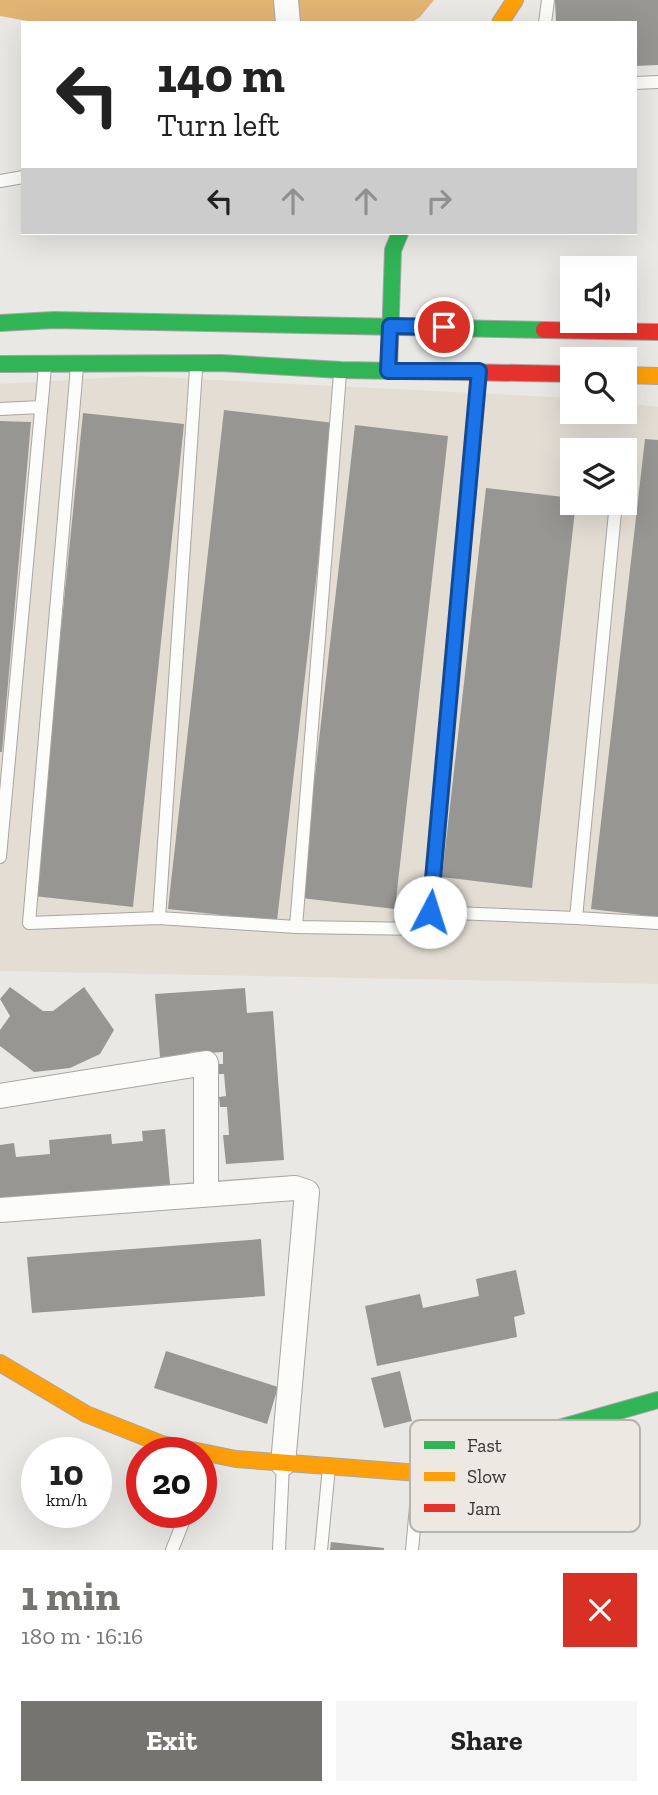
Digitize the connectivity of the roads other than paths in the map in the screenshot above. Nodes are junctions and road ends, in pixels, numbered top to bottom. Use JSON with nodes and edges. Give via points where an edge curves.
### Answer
{"nodes":[{"id":1,"x":515,"y":0,"type":"edge"},
{"id":2,"x":548,"y":0,"type":"edge"},
{"id":3,"x":501,"y":21,"type":"edge"},
{"id":4,"x":545,"y":21,"type":"edge"},
{"id":5,"x":658,"y":82,"type":"edge"},
{"id":6,"x":637,"y":83,"type":"edge"},
{"id":7,"x":21,"y":177,"type":"edge"},
{"id":8,"x":0,"y":181,"type":"edge"},
{"id":9,"x":399,"y":235,"type":"edge"},
{"id":10,"x":0,"y":323,"type":"edge"},
{"id":11,"x":390,"y":326,"type":"junction"},
{"id":12,"x":658,"y":332,"type":"edge"},
{"id":13,"x":46,"y":363,"type":"junction"},
{"id":14,"x":77,"y":363,"type":"junction"},
{"id":15,"x":196,"y":363,"type":"junction"},
{"id":16,"x":0,"y":364,"type":"edge"},
{"id":17,"x":341,"y":370,"type":"junction"},
{"id":18,"x":388,"y":371,"type":"junction"},
{"id":19,"x":479,"y":371,"type":"junction"},
{"id":20,"x":560,"y":374,"type":"edge"},
{"id":21,"x":637,"y":376,"type":"edge"},
{"id":22,"x":658,"y":376,"type":"edge"},
{"id":23,"x":41,"y":407,"type":"junction"},
{"id":24,"x":0,"y":408,"type":"edge"},
{"id":25,"x":615,"y":515,"type":"edge"},
{"id":26,"x":0,"y":857,"type":"edge"},
{"id":27,"x":430,"y":912,"type":"junction"},
{"id":28,"x":159,"y":918,"type":"junction"},
{"id":29,"x":576,"y":918,"type":"junction"},
{"id":30,"x":658,"y":923,"type":"edge"},
{"id":31,"x":296,"y":927,"type":"junction"},
{"id":32,"x":0,"y":1096,"type":"edge"},
{"id":33,"x":206,"y":1194,"type":"junction"},
{"id":34,"x":0,"y":1210,"type":"edge"},
{"id":35,"x":0,"y":1363,"type":"edge"},
{"id":36,"x":658,"y":1401,"type":"edge"},
{"id":37,"x":589,"y":1420,"type":"edge"},
{"id":38,"x":283,"y":1464,"type":"junction"},
{"id":39,"x":329,"y":1467,"type":"junction"},
{"id":40,"x":410,"y":1472,"type":"edge"},
{"id":41,"x":181,"y":1528,"type":"edge"},
{"id":42,"x":414,"y":1532,"type":"edge"},
{"id":43,"x":172,"y":1550,"type":"edge"},
{"id":44,"x":279,"y":1550,"type":"edge"},
{"id":45,"x":321,"y":1550,"type":"edge"},
{"id":46,"x":412,"y":1550,"type":"edge"}],
"edges":[{"from":1,"to":3,"type":"main road"},
{"from":2,"to":4,"type":"lane"},
{"from":5,"to":6,"type":"lane"},
{"from":7,"to":8,"type":"lane"},
{"from":9,"to":11,"type":"main road","via":[[393,250]]},
{"from":10,"to":11,"type":"main road"},
{"from":11,"to":12,"type":"main road"},
{"from":11,"to":18,"type":"main road"},
{"from":13,"to":14,"type":"main road"},
{"from":13,"to":16,"type":"main road"},
{"from":13,"to":23,"type":"lane"},
{"from":14,"to":15,"type":"main road"},
{"from":14,"to":28,"type":"lane","via":[[29,923]]},
{"from":15,"to":17,"type":"main road"},
{"from":15,"to":28,"type":"lane"},
{"from":17,"to":18,"type":"main road"},
{"from":17,"to":31,"type":"lane"},
{"from":18,"to":19,"type":"main road"},
{"from":19,"to":20,"type":"main road"},
{"from":19,"to":27,"type":"lane"},
{"from":21,"to":22,"type":"main road"},
{"from":23,"to":24,"type":"lane"},
{"from":23,"to":26,"type":"lane"},
{"from":25,"to":29,"type":"lane"},
{"from":27,"to":29,"type":"lane"},
{"from":27,"to":31,"type":"lane","via":[[421,929]]},
{"from":28,"to":31,"type":"lane"},
{"from":29,"to":30,"type":"lane"},
{"from":32,"to":33,"type":"street","via":[[206,1063]]},
{"from":33,"to":34,"type":"street"},
{"from":33,"to":38,"type":"street","via":[[295,1188],[307,1192]]},
{"from":35,"to":38,"type":"main road","via":[[86,1414],[162,1444],[206,1458]]},
{"from":36,"to":37,"type":"main road"},
{"from":38,"to":39,"type":"main road"},
{"from":38,"to":44,"type":"lane"},
{"from":39,"to":40,"type":"main road"},
{"from":39,"to":45,"type":"lane"},
{"from":41,"to":43,"type":"lane"},
{"from":42,"to":46,"type":"lane"}]}
